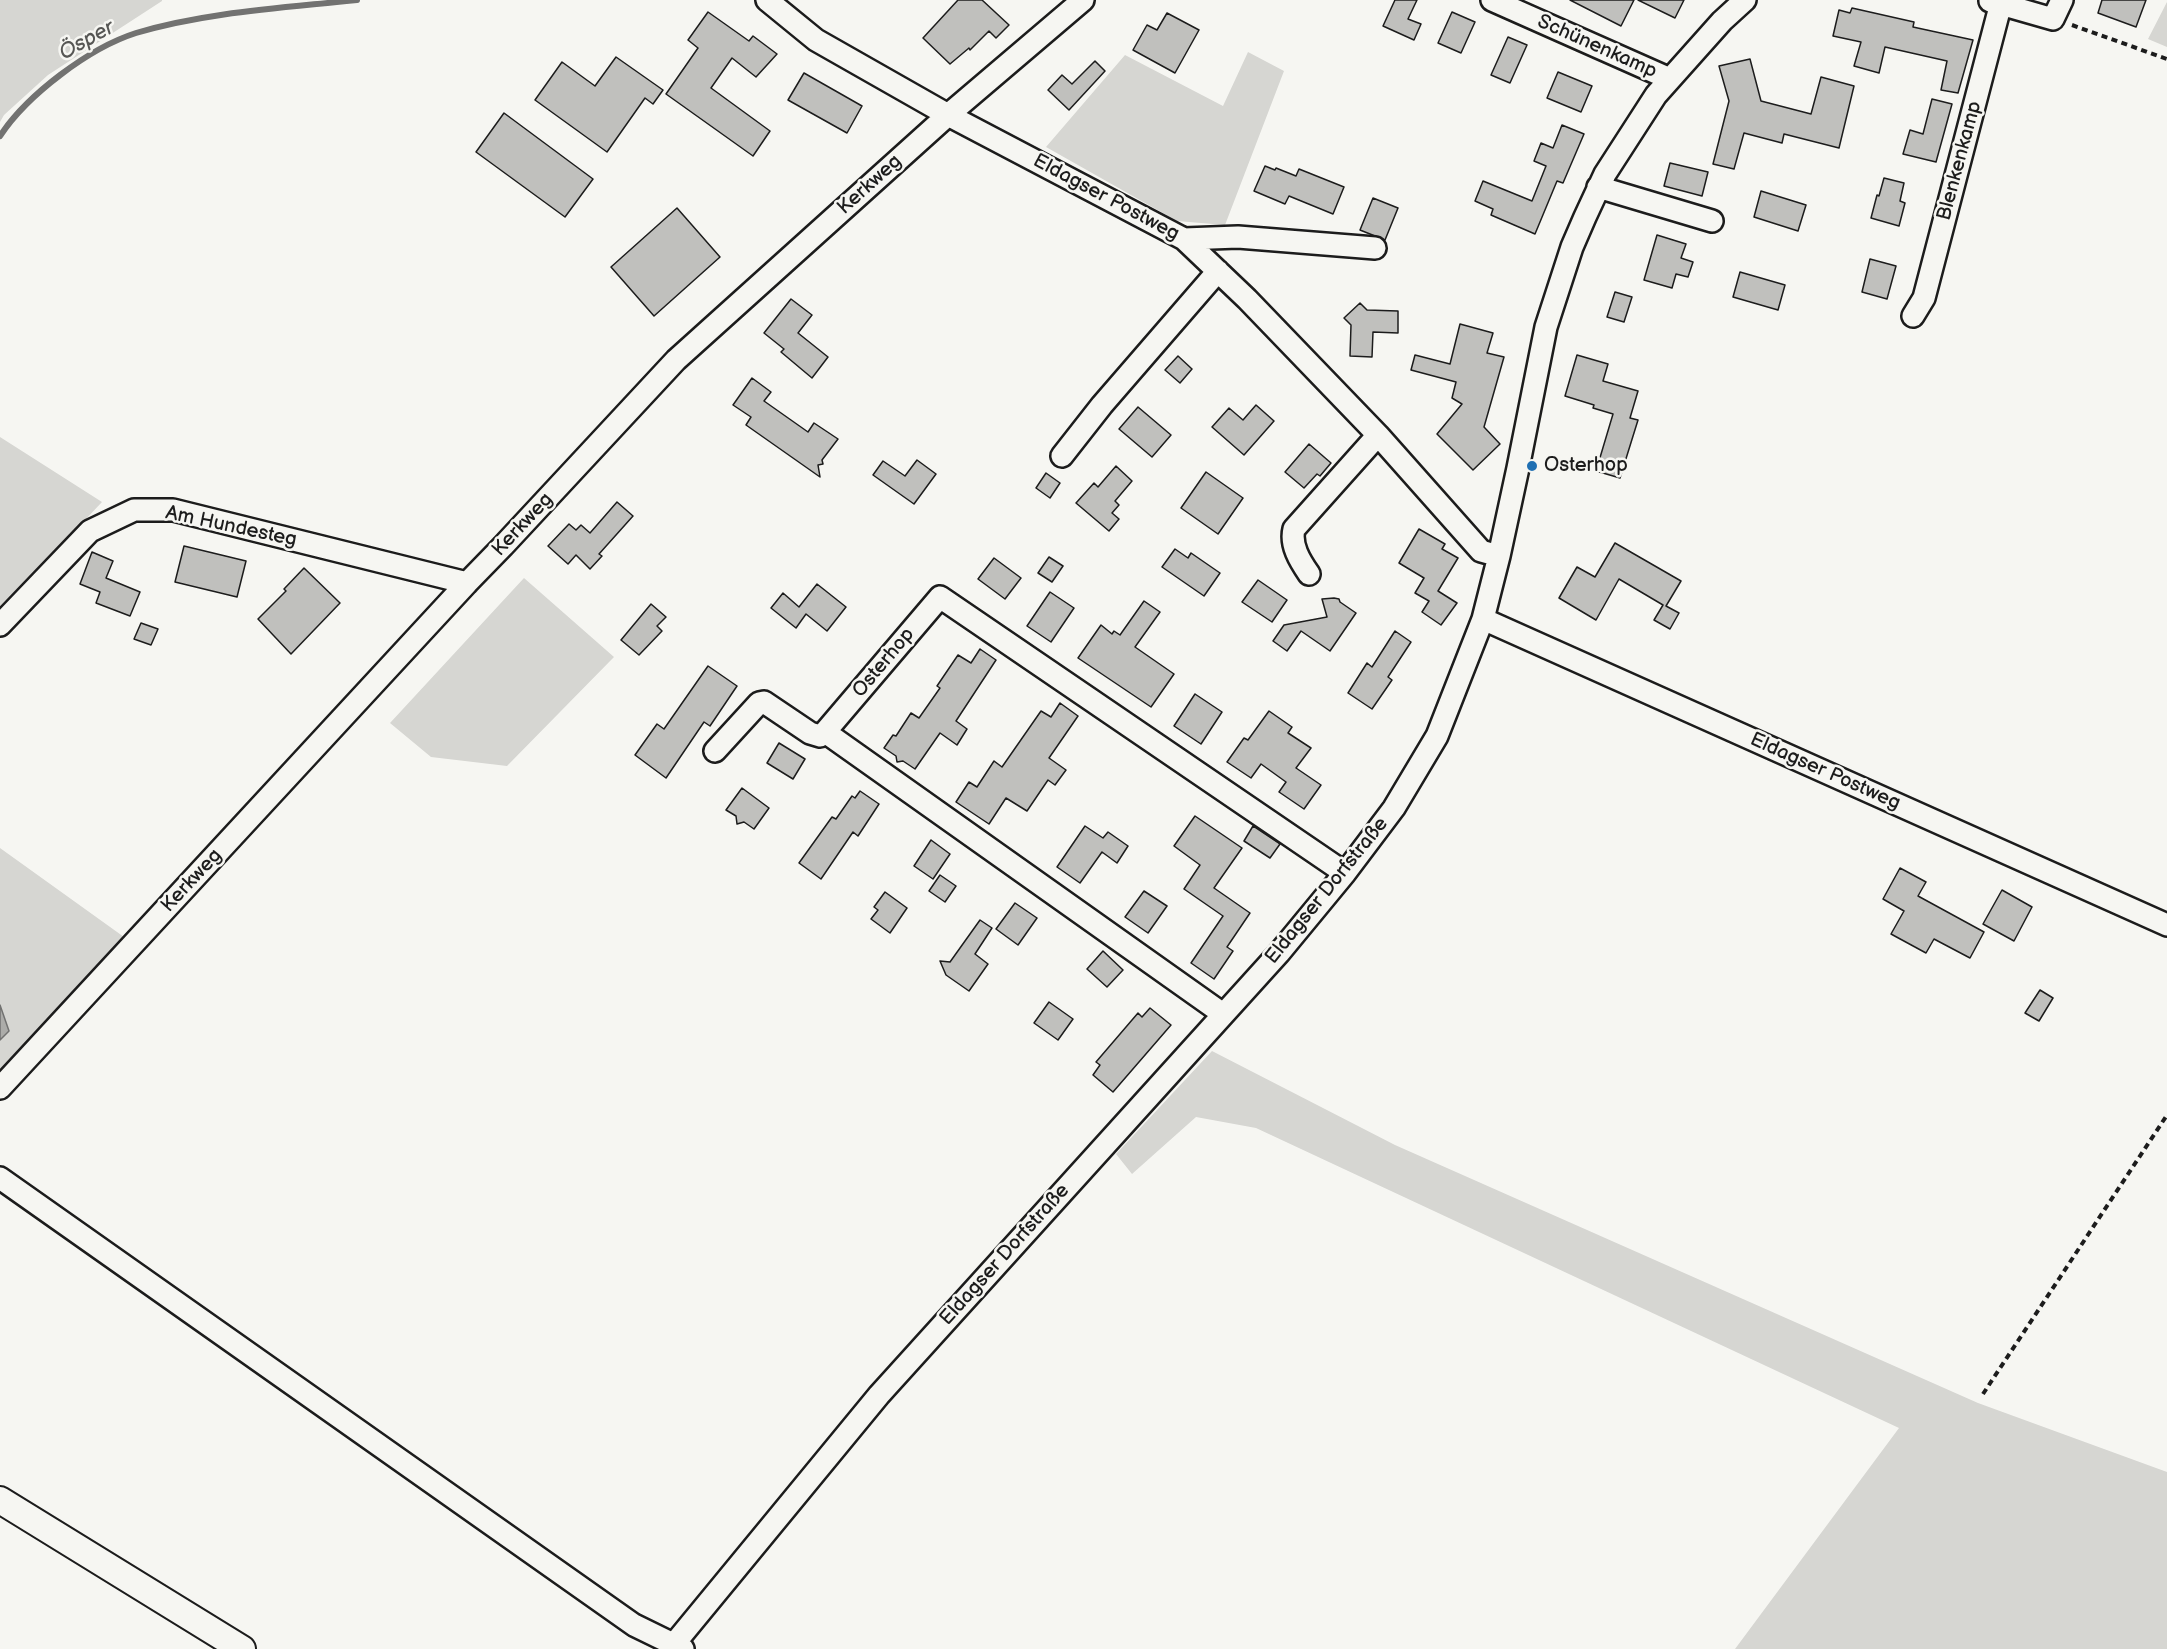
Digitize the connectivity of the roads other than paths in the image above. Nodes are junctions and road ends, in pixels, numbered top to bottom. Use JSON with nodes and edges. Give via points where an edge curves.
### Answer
{"nodes":[{"id":1,"x":767,"y":0,"type":"edge"},
{"id":2,"x":1083,"y":0,"type":"edge"},
{"id":3,"x":1492,"y":0,"type":"edge"},
{"id":4,"x":1745,"y":0,"type":"edge"},
{"id":5,"x":1994,"y":2,"type":"edge"},
{"id":6,"x":2057,"y":9,"type":"edge"},
{"id":7,"x":1670,"y":79,"type":"junction"},
{"id":8,"x":948,"y":115,"type":"junction"},
{"id":9,"x":1598,"y":187,"type":"junction"},
{"id":10,"x":1712,"y":221,"type":"dead end"},
{"id":11,"x":1184,"y":239,"type":"junction"},
{"id":12,"x":1375,"y":248,"type":"dead end"},
{"id":13,"x":1218,"y":271,"type":"junction"},
{"id":14,"x":1913,"y":316,"type":"dead end"},
{"id":15,"x":1378,"y":435,"type":"junction"},
{"id":16,"x":1062,"y":456,"type":"dead end"},
{"id":17,"x":1499,"y":556,"type":"junction"},
{"id":18,"x":1309,"y":574,"type":"dead end"},
{"id":19,"x":466,"y":583,"type":"junction"},
{"id":20,"x":1483,"y":619,"type":"junction"},
{"id":21,"x":0,"y":625,"type":"edge"},
{"id":22,"x":825,"y":732,"type":"junction"},
{"id":23,"x":715,"y":751,"type":"dead end"},
{"id":24,"x":1345,"y":873,"type":"junction"},
{"id":25,"x":2167,"y":925,"type":"edge"},
{"id":26,"x":1223,"y":1014,"type":"junction"},
{"id":27,"x":0,"y":1088,"type":"edge"},
{"id":28,"x":0,"y":1178,"type":"edge"},
{"id":29,"x":0,"y":1500,"type":"edge"},
{"id":30,"x":676,"y":1648,"type":"edge"},
{"id":31,"x":242,"y":1649,"type":"edge"}],
"edges":[{"from":1,"to":8,"type":"street","name":"Eldagser Postweg","via":[[816,40]]},
{"from":2,"to":8,"type":"street","name":"Kerkweg"},
{"from":3,"to":7,"type":"street","name":"Schünenkamp"},
{"from":4,"to":7,"type":"street","name":"Eldagser Dorfstraße"},
{"from":5,"to":6,"type":"street"},
{"from":5,"to":14,"type":"street","name":"Blenkenkamp","via":[[1924,298]]},
{"from":7,"to":9,"type":"street","name":"Eldagser Dorfstraße","via":[[1618,151]]},
{"from":8,"to":11,"type":"street","name":"Eldagser Postweg"},
{"from":8,"to":19,"type":"street","name":"Kerkweg","via":[[676,360]]},
{"from":9,"to":10,"type":"street"},
{"from":9,"to":17,"type":"street","name":"Eldagser Dorfstraße","via":[[1572,247],[1546,327]]},
{"from":11,"to":12,"type":"street","via":[[1238,237]]},
{"from":11,"to":13,"type":"street","name":"Eldagser Postweg"},
{"from":13,"to":15,"type":"street","name":"Eldagser Postweg"},
{"from":13,"to":16,"type":"street"},
{"from":15,"to":17,"type":"street","name":"Eldagser Postweg","via":[[1481,551]]},
{"from":15,"to":18,"type":"street","via":[[1294,529],[1292,539]]},
{"from":17,"to":20,"type":"street","name":"Eldagser Dorfstraße"},
{"from":19,"to":21,"type":"street","name":"Am Hundesteg","via":[[173,510],[134,510],[90,531]]},
{"from":19,"to":27,"type":"street","name":"Kerkweg"},
{"from":20,"to":24,"type":"street","name":"Eldagser Dorfstraße","via":[[1437,736],[1394,808]]},
{"from":20,"to":25,"type":"street","name":"Eldagser Postweg"},
{"from":22,"to":23,"type":"street","via":[[820,736],[810,733],[764,702]]},
{"from":22,"to":24,"type":"street","name":"Osterhop","via":[[940,597]]},
{"from":22,"to":26,"type":"street"},
{"from":24,"to":26,"type":"street","name":"Eldagser Dorfstraße"},
{"from":26,"to":30,"type":"street","name":"Eldagser Dorfstraße","via":[[879,1395]]},
{"from":28,"to":30,"type":"street","via":[[634,1625]]},
{"from":29,"to":31,"type":"main road"}]}
